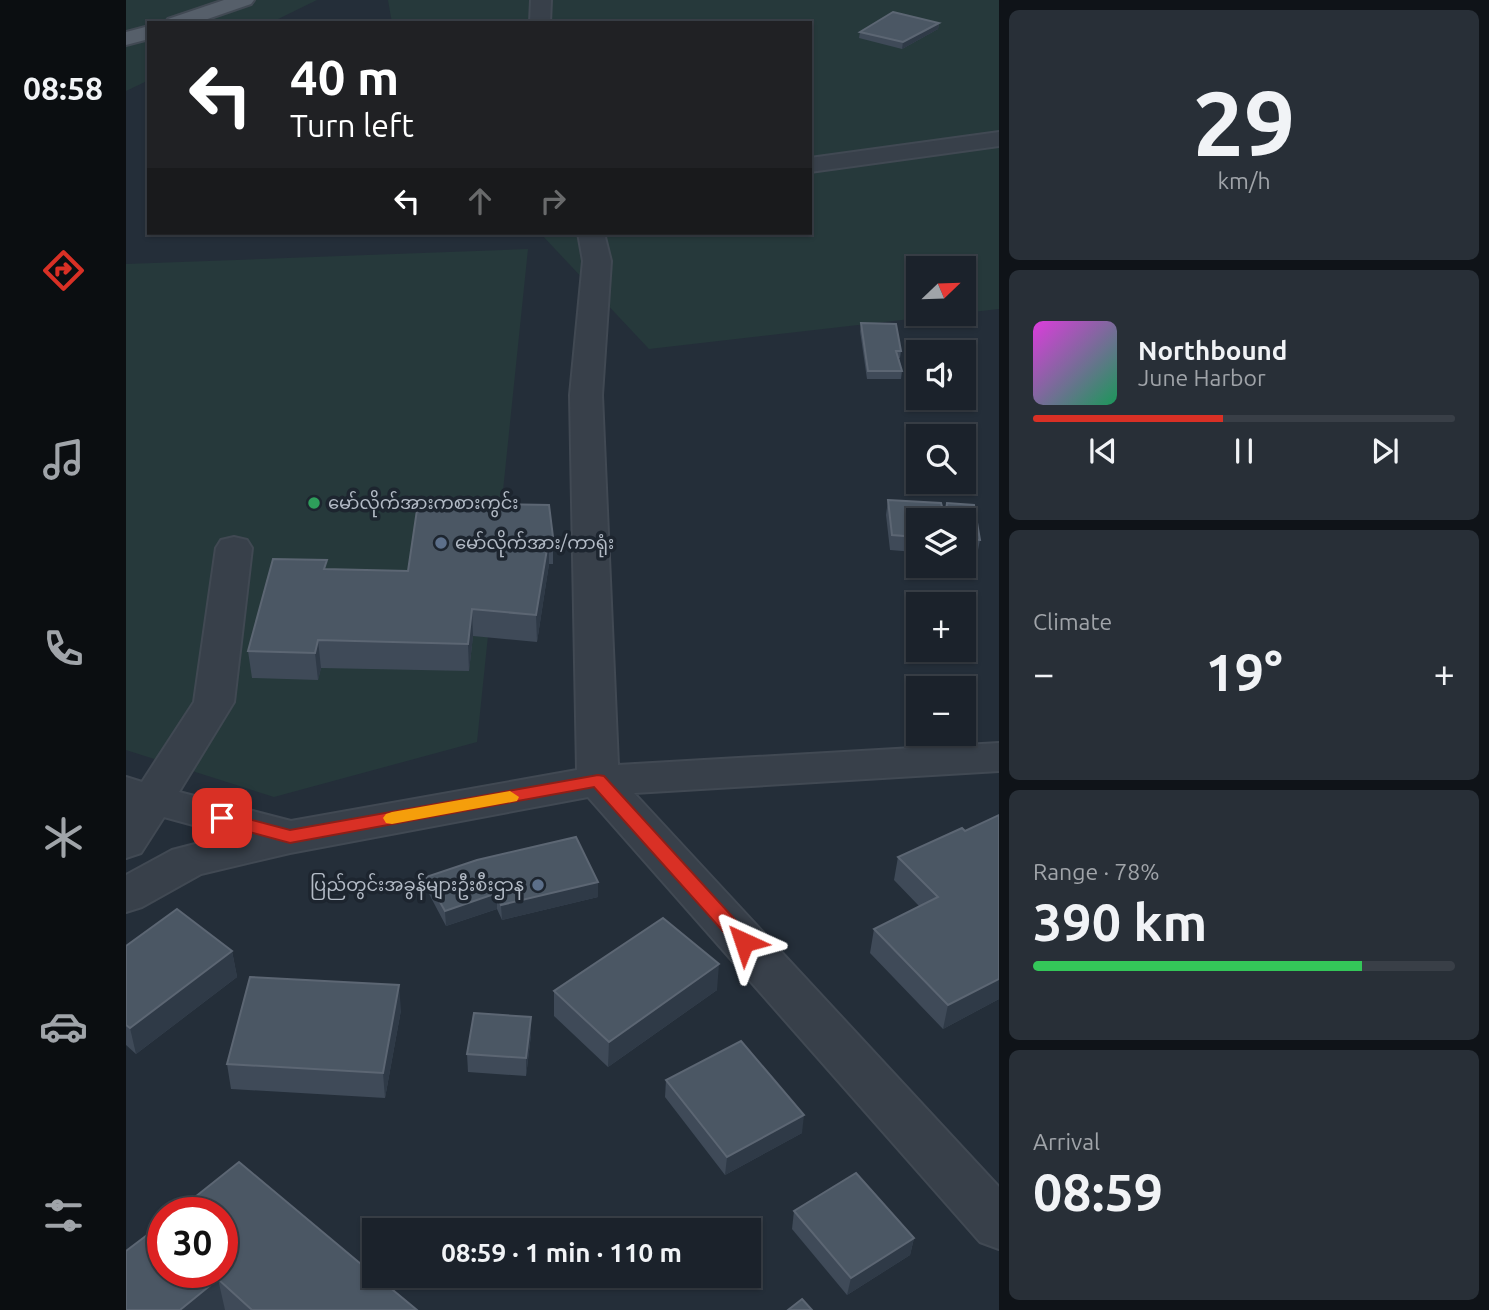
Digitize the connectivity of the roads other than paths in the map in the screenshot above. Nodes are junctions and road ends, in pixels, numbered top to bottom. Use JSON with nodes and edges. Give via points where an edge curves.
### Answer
{"nodes":[{"id":1,"x":244,"y":0,"type":"edge"},
{"id":2,"x":181,"y":21,"type":"edge"},
{"id":3,"x":147,"y":33,"type":"edge"},
{"id":4,"x":126,"y":39,"type":"edge"},
{"id":5,"x":999,"y":139,"type":"edge"},
{"id":6,"x":812,"y":165,"type":"edge"},
{"id":7,"x":591,"y":235,"type":"edge"},
{"id":8,"x":234,"y":548,"type":"dead end"},
{"id":9,"x":999,"y":757,"type":"edge"},
{"id":10,"x":598,"y":781,"type":"junction"},
{"id":11,"x":140,"y":796,"type":"edge"},
{"id":12,"x":290,"y":837,"type":"junction"},
{"id":13,"x":126,"y":842,"type":"edge"},
{"id":14,"x":126,"y":895,"type":"edge"},
{"id":15,"x":999,"y":1225,"type":"edge"}],
"edges":[{"from":1,"to":2,"type":"main road"},
{"from":3,"to":4,"type":"main road"},
{"from":5,"to":6,"type":"street"},
{"from":7,"to":10,"type":"street","via":[[597,261],[586,394]]},
{"from":8,"to":11,"type":"street","via":[[214,702]]},
{"from":9,"to":10,"type":"street"},
{"from":10,"to":12,"type":"street"},
{"from":10,"to":15,"type":"street"},
{"from":11,"to":12,"type":"street"},
{"from":11,"to":13,"type":"street"},
{"from":12,"to":14,"type":"street","via":[[188,861]]}]}
